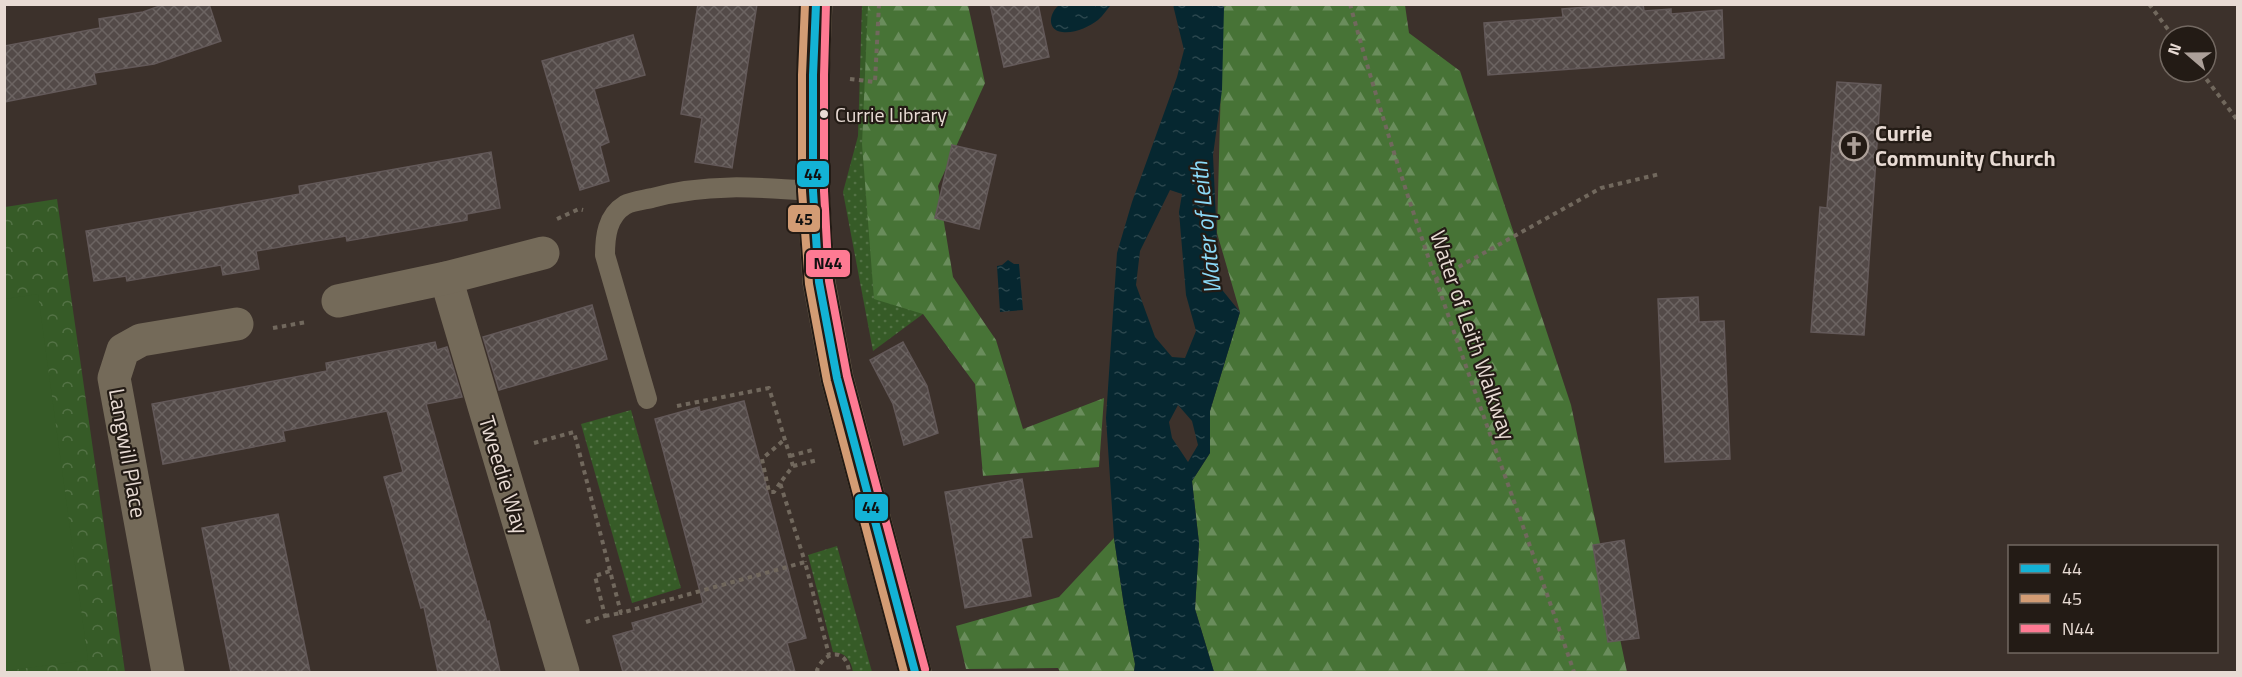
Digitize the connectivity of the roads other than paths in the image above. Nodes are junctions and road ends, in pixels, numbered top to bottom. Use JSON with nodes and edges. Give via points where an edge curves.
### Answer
{"nodes":[{"id":1,"x":816,"y":4,"type":"edge"},
{"id":2,"x":813,"y":191,"type":"junction"},
{"id":3,"x":543,"y":253,"type":"dead end"},
{"id":4,"x":446,"y":278,"type":"junction"},
{"id":5,"x":338,"y":301,"type":"dead end"},
{"id":6,"x":250,"y":327,"type":"road end"},
{"id":7,"x":647,"y":399,"type":"road end"},
{"id":8,"x":168,"y":672,"type":"edge"},
{"id":9,"x":563,"y":672,"type":"edge"},
{"id":10,"x":915,"y":672,"type":"edge"}],
"edges":[{"from":1,"to":2,"type":"main road"},
{"from":2,"to":7,"type":"lane","via":[[708,187],[624,206],[613,217],[606,232],[605,255]]},
{"from":2,"to":10,"type":"main road","via":[[819,282],[837,378]]},
{"from":3,"to":4,"type":"street"},
{"from":4,"to":5,"type":"street"},
{"from":4,"to":9,"type":"street","name":"Tweedie Way"},
{"from":6,"to":8,"type":"street","name":"Langwill Place","via":[[141,340],[123,350],[114,378]]}]}
